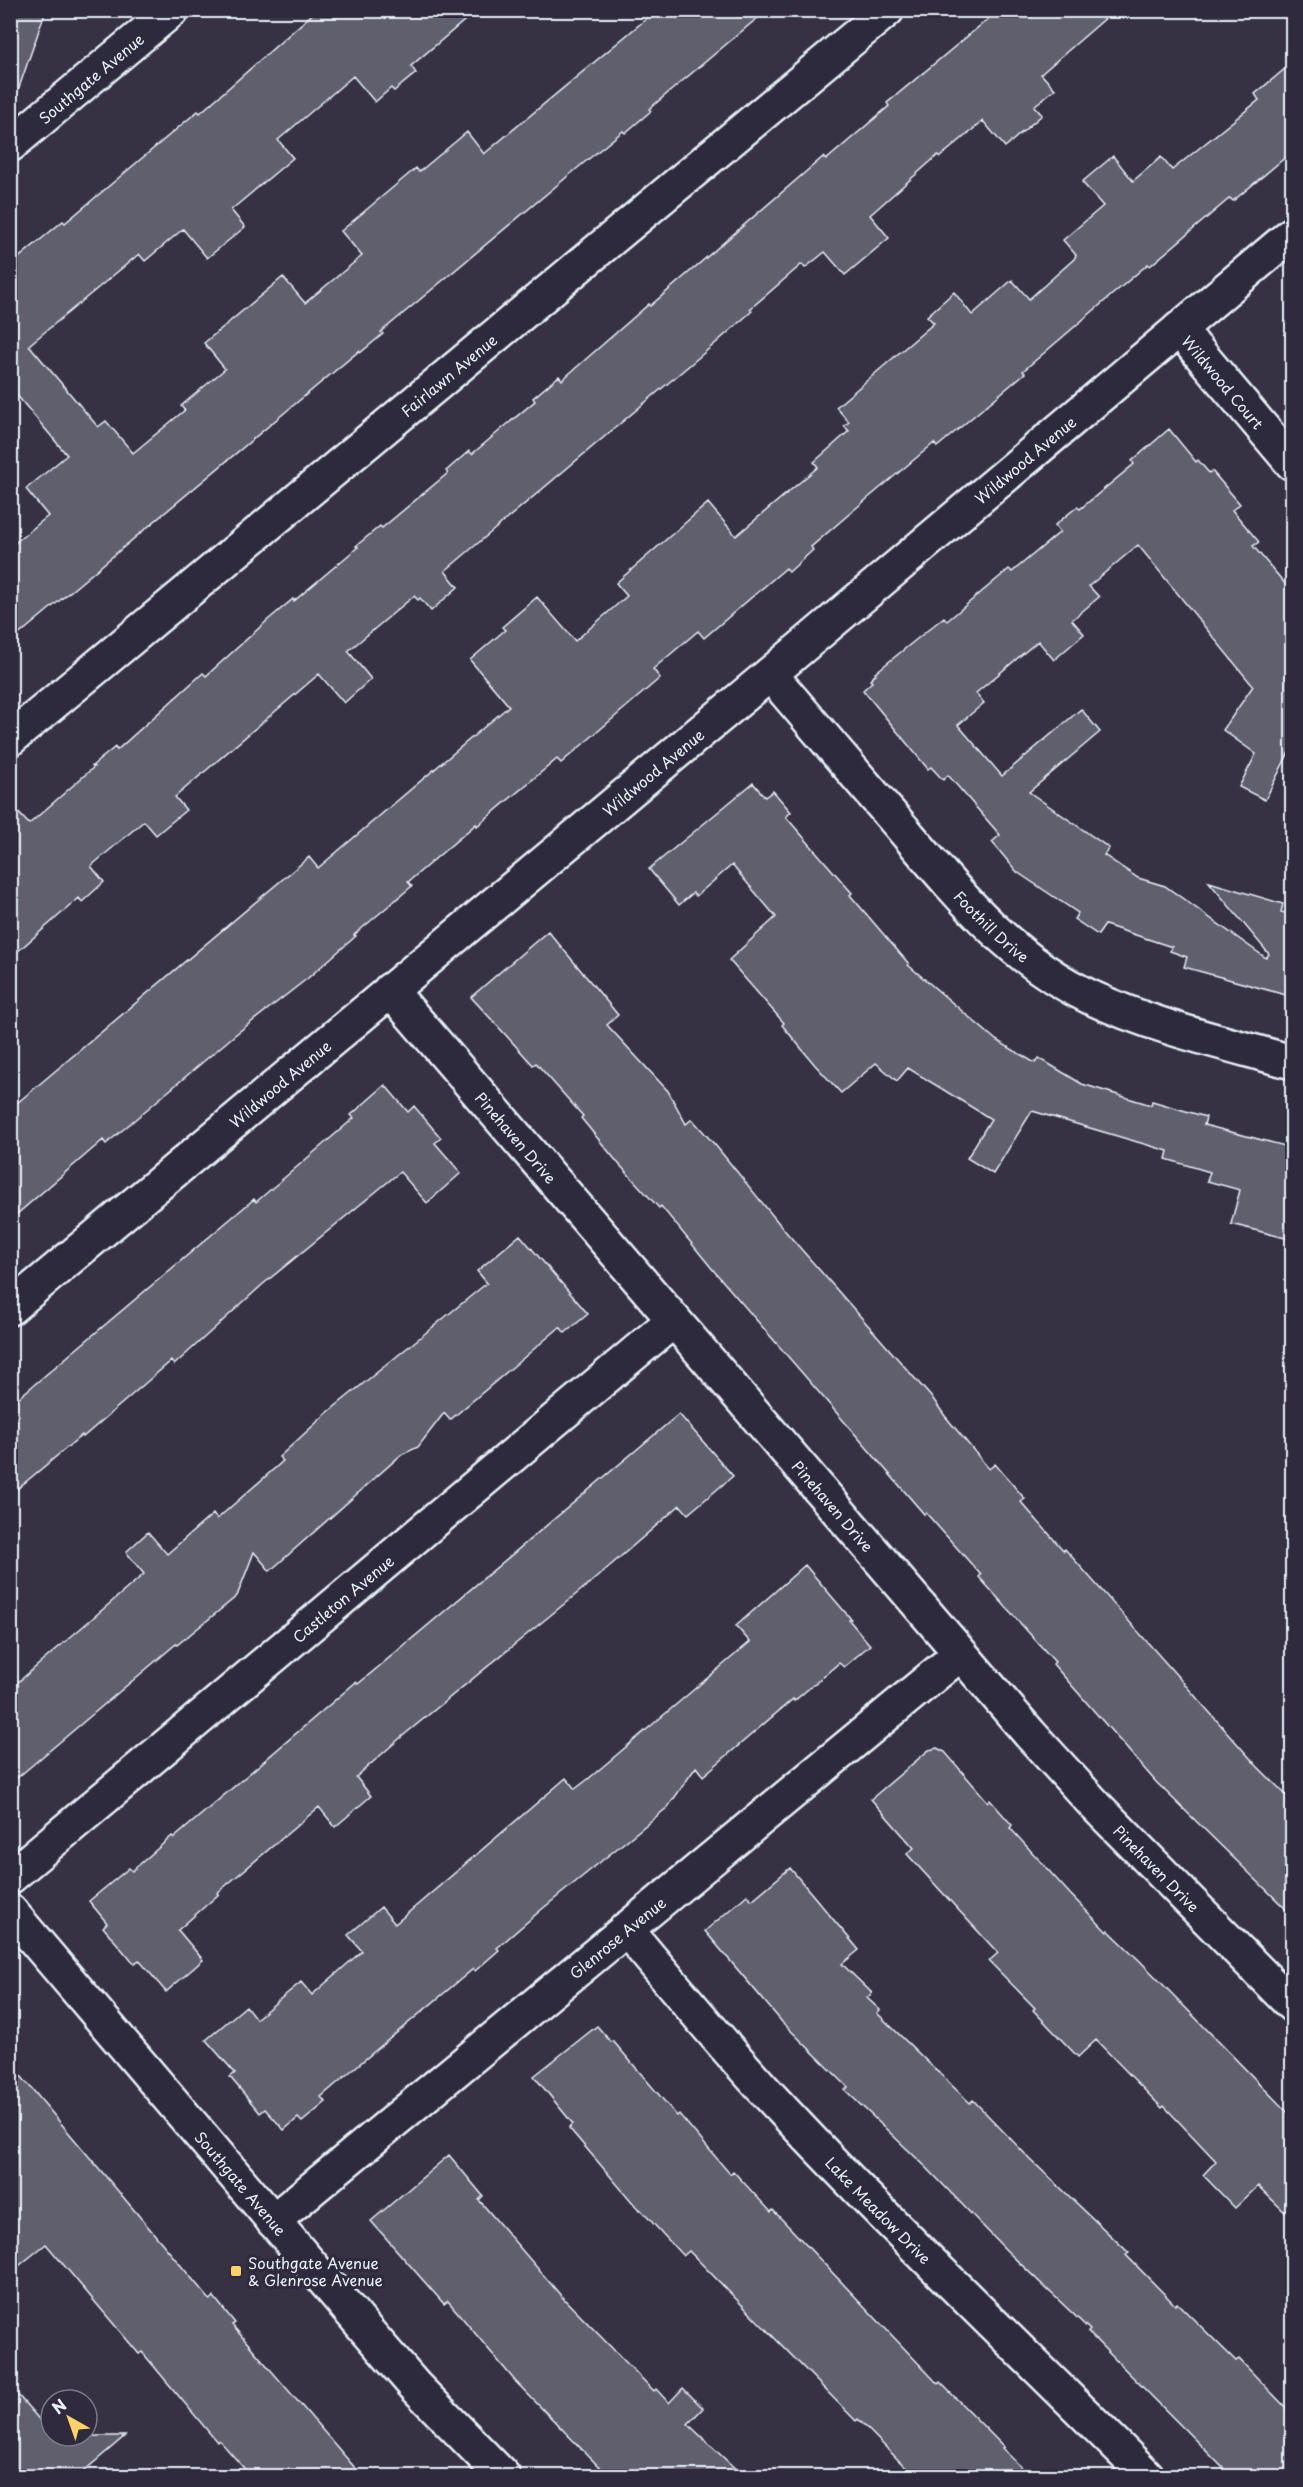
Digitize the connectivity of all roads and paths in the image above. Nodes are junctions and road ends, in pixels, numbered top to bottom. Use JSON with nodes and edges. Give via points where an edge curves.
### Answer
{"nodes":[{"id":1,"x":172,"y":10,"type":"edge"},
{"id":2,"x":887,"y":10,"type":"edge"},
{"id":3,"x":10,"y":145,"type":"edge"},
{"id":4,"x":1293,"y":234,"type":"edge"},
{"id":5,"x":1179,"y":329,"type":"junction"},
{"id":6,"x":1293,"y":463,"type":"edge"},
{"id":7,"x":770,"y":674,"type":"junction"},
{"id":8,"x":10,"y":739,"type":"edge"},
{"id":9,"x":390,"y":990,"type":"junction"},
{"id":10,"x":1293,"y":1062,"type":"edge"},
{"id":11,"x":10,"y":1308,"type":"edge"},
{"id":12,"x":674,"y":1320,"type":"junction"},
{"id":13,"x":960,"y":1654,"type":"junction"},
{"id":14,"x":10,"y":1876,"type":"edge"},
{"id":15,"x":10,"y":1911,"type":"edge"},
{"id":16,"x":627,"y":1929,"type":"junction"},
{"id":17,"x":1293,"y":2005,"type":"edge"},
{"id":18,"x":273,"y":2221,"type":"junction"},
{"id":19,"x":503,"y":2476,"type":"edge"},
{"id":20,"x":1147,"y":2476,"type":"edge"}],
"edges":[{"from":1,"to":3,"type":"street","name":"Southgate Avenue"},
{"from":2,"to":8,"type":"street","name":"Fairlawn Avenue"},
{"from":4,"to":5,"type":"street","name":"Wildwood Avenue"},
{"from":5,"to":6,"type":"street","name":"Wildwood Court"},
{"from":5,"to":7,"type":"street","name":"Wildwood Avenue"},
{"from":7,"to":9,"type":"street","name":"Wildwood Avenue"},
{"from":7,"to":10,"type":"street","name":"Foothill Drive","via":[[951,886],[992,930],[1036,966],[1089,997],[1143,1019]]},
{"from":9,"to":11,"type":"street","name":"Wildwood Avenue"},
{"from":9,"to":12,"type":"street","name":"Pinehaven Drive"},
{"from":12,"to":13,"type":"street","name":"Pinehaven Drive"},
{"from":12,"to":14,"type":"street","name":"Castleton Avenue"},
{"from":13,"to":16,"type":"street","name":"Glenrose Avenue"},
{"from":13,"to":17,"type":"street","name":"Pinehaven Drive","via":[[1096,1806]]},
{"from":15,"to":18,"type":"street","name":"Southgate Avenue"},
{"from":16,"to":18,"type":"street","name":"Glenrose Avenue"},
{"from":16,"to":20,"type":"street","name":"Lake Meadow Drive","via":[[778,2105]]},
{"from":18,"to":19,"type":"street","name":"Southgate Avenue","via":[[416,2386]]}]}
